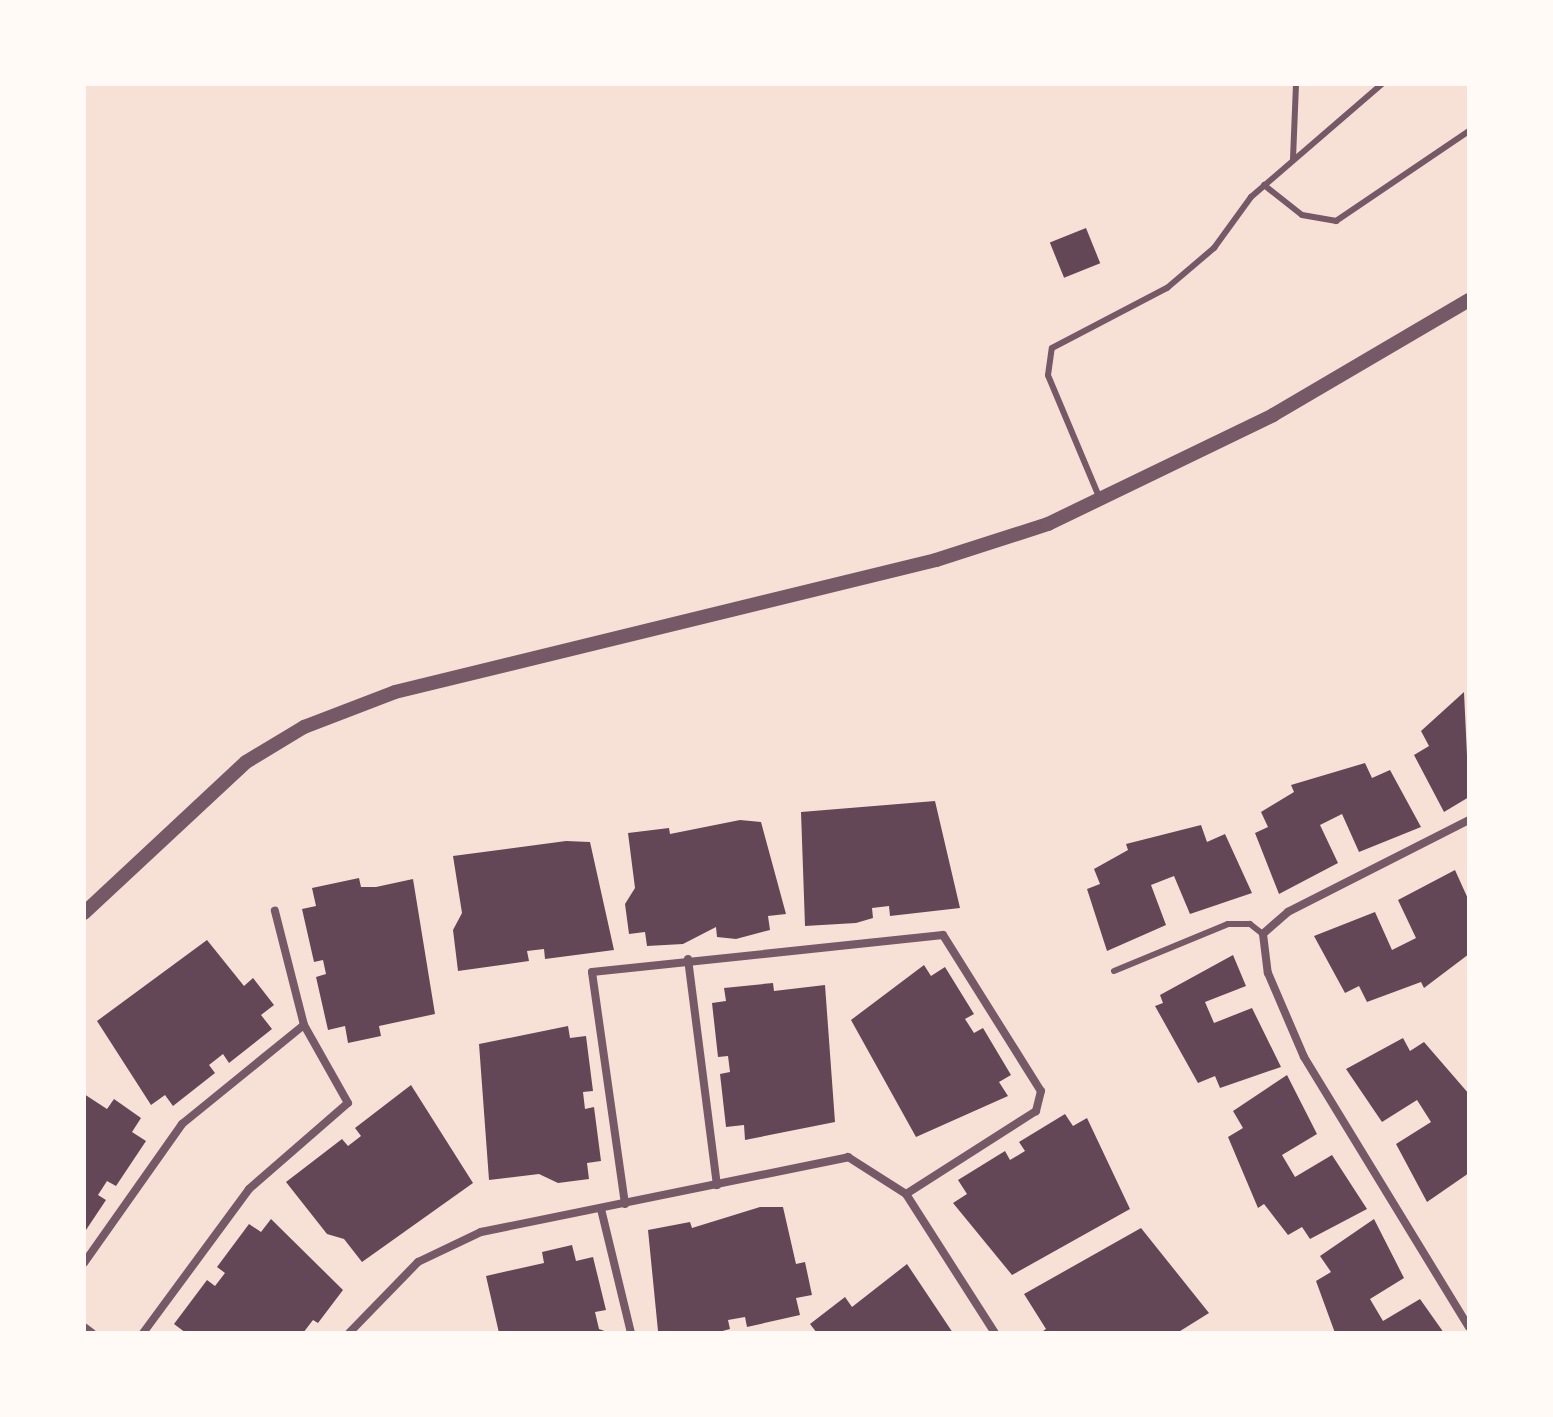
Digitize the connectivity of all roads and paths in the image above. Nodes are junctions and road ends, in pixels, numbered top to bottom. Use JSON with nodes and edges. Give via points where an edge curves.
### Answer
{"nodes":[{"id":1,"x":1296,"y":84,"type":"edge"},
{"id":2,"x":1382,"y":84,"type":"edge"},
{"id":3,"x":1469,"y":131,"type":"edge"},
{"id":4,"x":1293,"y":159,"type":"junction"},
{"id":5,"x":1264,"y":185,"type":"junction"},
{"id":6,"x":1469,"y":300,"type":"edge"},
{"id":7,"x":1101,"y":502,"type":"junction"},
{"id":8,"x":1469,"y":820,"type":"edge"},
{"id":9,"x":85,"y":909,"type":"edge"},
{"id":10,"x":275,"y":911,"type":"dead end"},
{"id":11,"x":1263,"y":934,"type":"junction"},
{"id":12,"x":688,"y":959,"type":"junction"},
{"id":13,"x":1114,"y":971,"type":"dead end"},
{"id":14,"x":304,"y":1025,"type":"junction"},
{"id":15,"x":717,"y":1185,"type":"junction"},
{"id":16,"x":906,"y":1194,"type":"junction"},
{"id":17,"x":625,"y":1204,"type":"junction"},
{"id":18,"x":601,"y":1209,"type":"junction"},
{"id":19,"x":84,"y":1263,"type":"edge"},
{"id":20,"x":84,"y":1327,"type":"edge"},
{"id":21,"x":1469,"y":1327,"type":"edge"},
{"id":22,"x":92,"y":1333,"type":"edge"},
{"id":23,"x":143,"y":1333,"type":"edge"},
{"id":24,"x":349,"y":1333,"type":"edge"},
{"id":25,"x":631,"y":1333,"type":"edge"},
{"id":26,"x":995,"y":1333,"type":"edge"}],
"edges":[{"from":1,"to":4,"type":"lane"},
{"from":2,"to":4,"type":"lane"},
{"from":3,"to":5,"type":"lane","via":[[1336,221],[1302,215]]},
{"from":4,"to":5,"type":"lane"},
{"from":5,"to":7,"type":"lane","via":[[1214,248],[1167,288],[1052,348],[1048,375]]},
{"from":6,"to":7,"type":"street","via":[[1273,415]]},
{"from":7,"to":9,"type":"street","via":[[936,560],[395,692],[304,727],[246,762]]},
{"from":8,"to":11,"type":"street","via":[[1288,912]]},
{"from":10,"to":14,"type":"street"},
{"from":11,"to":13,"type":"lane","via":[[1250,924],[1228,924]]},
{"from":11,"to":21,"type":"street","via":[[1268,973],[1304,1057]]},
{"from":12,"to":15,"type":"street"},
{"from":12,"to":16,"type":"street","via":[[943,935],[1041,1091],[1036,1111]]},
{"from":12,"to":17,"type":"street","via":[[592,972]]},
{"from":14,"to":19,"type":"street","via":[[182,1124]]},
{"from":14,"to":23,"type":"street","via":[[348,1103],[249,1189]]},
{"from":15,"to":16,"type":"street","via":[[848,1157]]},
{"from":15,"to":17,"type":"street"},
{"from":16,"to":26,"type":"street"},
{"from":17,"to":18,"type":"street"},
{"from":18,"to":24,"type":"street","via":[[481,1232],[418,1262]]},
{"from":18,"to":25,"type":"street"},
{"from":20,"to":22,"type":"street"}]}
